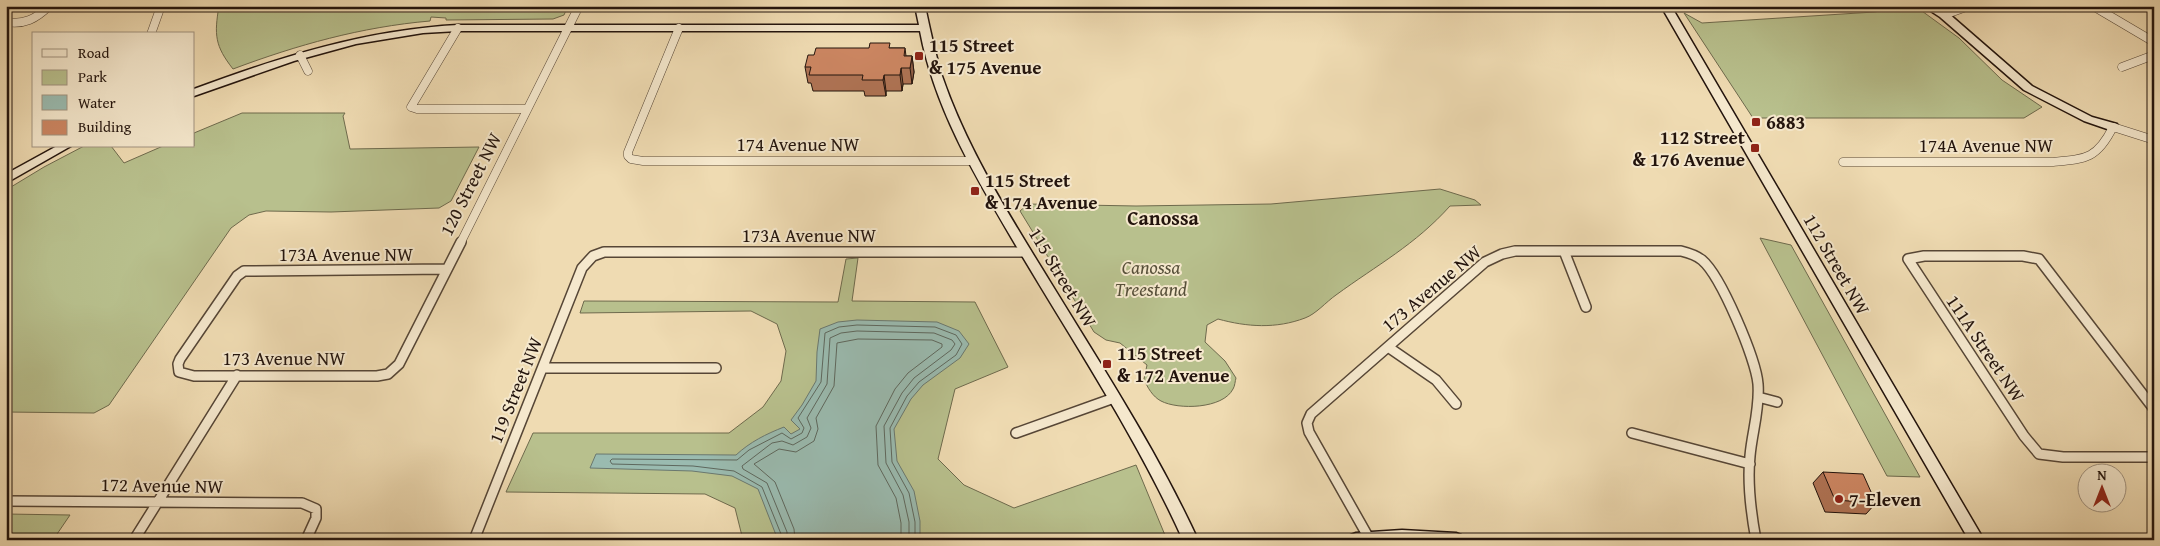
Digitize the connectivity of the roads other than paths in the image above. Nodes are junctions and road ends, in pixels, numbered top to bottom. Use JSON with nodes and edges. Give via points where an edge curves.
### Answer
{"nodes":[{"id":1,"x":49,"y":6,"type":"edge"},
{"id":2,"x":161,"y":6,"type":"edge"},
{"id":3,"x":579,"y":6,"type":"edge"},
{"id":4,"x":920,"y":6,"type":"edge"},
{"id":5,"x":1666,"y":6,"type":"edge"},
{"id":6,"x":1928,"y":6,"type":"edge"},
{"id":7,"x":1969,"y":6,"type":"edge"},
{"id":8,"x":2093,"y":6,"type":"edge"},
{"id":9,"x":1944,"y":15,"type":"junction"},
{"id":10,"x":6,"y":22,"type":"edge"},
{"id":11,"x":458,"y":28,"type":"junction"},
{"id":12,"x":569,"y":28,"type":"junction"},
{"id":13,"x":679,"y":28,"type":"junction"},
{"id":14,"x":924,"y":28,"type":"junction"},
{"id":15,"x":152,"y":32,"type":"edge"},
{"id":16,"x":2154,"y":42,"type":"edge"},
{"id":17,"x":300,"y":54,"type":"junction"},
{"id":18,"x":2154,"y":56,"type":"edge"},
{"id":19,"x":2122,"y":67,"type":"dead end"},
{"id":20,"x":308,"y":71,"type":"dead end"},
{"id":21,"x":195,"y":94,"type":"edge"},
{"id":22,"x":527,"y":109,"type":"junction"},
{"id":23,"x":2113,"y":127,"type":"junction"},
{"id":24,"x":2154,"y":140,"type":"edge"},
{"id":25,"x":62,"y":148,"type":"edge"},
{"id":26,"x":973,"y":161,"type":"junction"},
{"id":27,"x":1843,"y":162,"type":"dead end"},
{"id":28,"x":6,"y":179,"type":"edge"},
{"id":29,"x":1564,"y":251,"type":"junction"},
{"id":30,"x":1026,"y":252,"type":"junction"},
{"id":31,"x":593,"y":256,"type":"joint"},
{"id":32,"x":447,"y":269,"type":"junction"},
{"id":33,"x":1586,"y":307,"type":"dead end"},
{"id":34,"x":1388,"y":347,"type":"junction"},
{"id":35,"x":543,"y":368,"type":"junction"},
{"id":36,"x":716,"y":368,"type":"dead end"},
{"id":37,"x":179,"y":372,"type":"joint"},
{"id":38,"x":388,"y":374,"type":"joint"},
{"id":39,"x":238,"y":375,"type":"junction"},
{"id":40,"x":1758,"y":397,"type":"junction"},
{"id":41,"x":1114,"y":398,"type":"junction"},
{"id":42,"x":1777,"y":402,"type":"dead end"},
{"id":43,"x":1456,"y":404,"type":"dead end"},
{"id":44,"x":2154,"y":409,"type":"edge"},
{"id":45,"x":1632,"y":432,"type":"dead end"},
{"id":46,"x":1016,"y":434,"type":"dead end"},
{"id":47,"x":2154,"y":457,"type":"edge"},
{"id":48,"x":1750,"y":464,"type":"junction"},
{"id":49,"x":6,"y":501,"type":"edge"},
{"id":50,"x":159,"y":502,"type":"junction"},
{"id":51,"x":316,"y":510,"type":"joint"},
{"id":52,"x":1365,"y":539,"type":"edge"},
{"id":53,"x":134,"y":540,"type":"edge"},
{"id":54,"x":306,"y":540,"type":"edge"},
{"id":55,"x":474,"y":540,"type":"edge"},
{"id":56,"x":1191,"y":540,"type":"edge"},
{"id":57,"x":1456,"y":540,"type":"edge"},
{"id":58,"x":1756,"y":540,"type":"edge"},
{"id":59,"x":1977,"y":540,"type":"edge"}],
"edges":[{"from":1,"to":10,"type":"street","via":[[28,26]]},
{"from":2,"to":15,"type":"street"},
{"from":3,"to":12,"type":"street","name":"120 Street NW"},
{"from":4,"to":14,"type":"street","name":"115 Street NW"},
{"from":5,"to":59,"type":"street","name":"112 Street NW"},
{"from":6,"to":9,"type":"street"},
{"from":7,"to":9,"type":"street"},
{"from":8,"to":16,"type":"street"},
{"from":9,"to":23,"type":"street","via":[[2028,88]]},
{"from":11,"to":12,"type":"street"},
{"from":11,"to":17,"type":"street","via":[[389,34]]},
{"from":11,"to":22,"type":"street","via":[[411,107]]},
{"from":12,"to":13,"type":"street"},
{"from":12,"to":22,"type":"street","name":"120 Street NW"},
{"from":13,"to":14,"type":"street"},
{"from":13,"to":26,"type":"street","name":"174 Avenue NW","via":[[628,152],[631,159]]},
{"from":14,"to":26,"type":"street","name":"115 Street NW","via":[[947,104]]},
{"from":17,"to":20,"type":"street"},
{"from":17,"to":21,"type":"street"},
{"from":18,"to":19,"type":"street"},
{"from":22,"to":32,"type":"street","name":"120 Street NW"},
{"from":23,"to":24,"type":"street"},
{"from":23,"to":27,"type":"street","name":"174A Avenue NW","via":[[2104,146],[2094,155],[2078,160]]},
{"from":25,"to":28,"type":"street"},
{"from":26,"to":30,"type":"street","name":"115 Street NW"},
{"from":29,"to":33,"type":"street"},
{"from":29,"to":34,"type":"street","name":"173 Avenue NW","via":[[1515,251],[1492,258]]},
{"from":29,"to":40,"type":"street","name":"173 Avenue NW","via":[[1680,251],[1697,255],[1708,265],[1747,342],[1755,367]]},
{"from":30,"to":31,"type":"street","name":"173A Avenue NW","via":[[604,252]]},
{"from":30,"to":41,"type":"street","name":"115 Street NW"},
{"from":31,"to":35,"type":"street","name":"119 Street NW","via":[[582,268]]},
{"from":32,"to":37,"type":"street","name":"173A Avenue NW","via":[[244,271],[237,276],[180,360]]},
{"from":32,"to":38,"type":"street","name":"120 Street NW","via":[[398,367]]},
{"from":34,"to":43,"type":"street","via":[[1436,380]]},
{"from":34,"to":52,"type":"street","name":"173 Avenue NW","via":[[1314,410],[1307,423]]},
{"from":35,"to":36,"type":"street"},
{"from":35,"to":55,"type":"street","name":"119 Street NW"},
{"from":37,"to":39,"type":"street","name":"173 Avenue NW","via":[[194,376]]},
{"from":38,"to":39,"type":"street","name":"173 Avenue NW"},
{"from":39,"to":50,"type":"street"},
{"from":40,"to":42,"type":"street"},
{"from":40,"to":48,"type":"street"},
{"from":41,"to":46,"type":"street"},
{"from":41,"to":56,"type":"street","name":"115 Street NW"},
{"from":44,"to":47,"type":"street","name":"111A Street NW","via":[[2039,259],[2023,256],[1924,256],[1908,259],[1915,274],[2039,454]]},
{"from":45,"to":48,"type":"street"},
{"from":48,"to":58,"type":"street"},
{"from":49,"to":50,"type":"street","name":"172 Avenue NW"},
{"from":50,"to":51,"type":"street","name":"172 Avenue NW","via":[[302,503]]},
{"from":50,"to":53,"type":"street"},
{"from":51,"to":54,"type":"street","via":[[316,518]]},
{"from":52,"to":57,"type":"street","via":[[1402,536]]}]}
